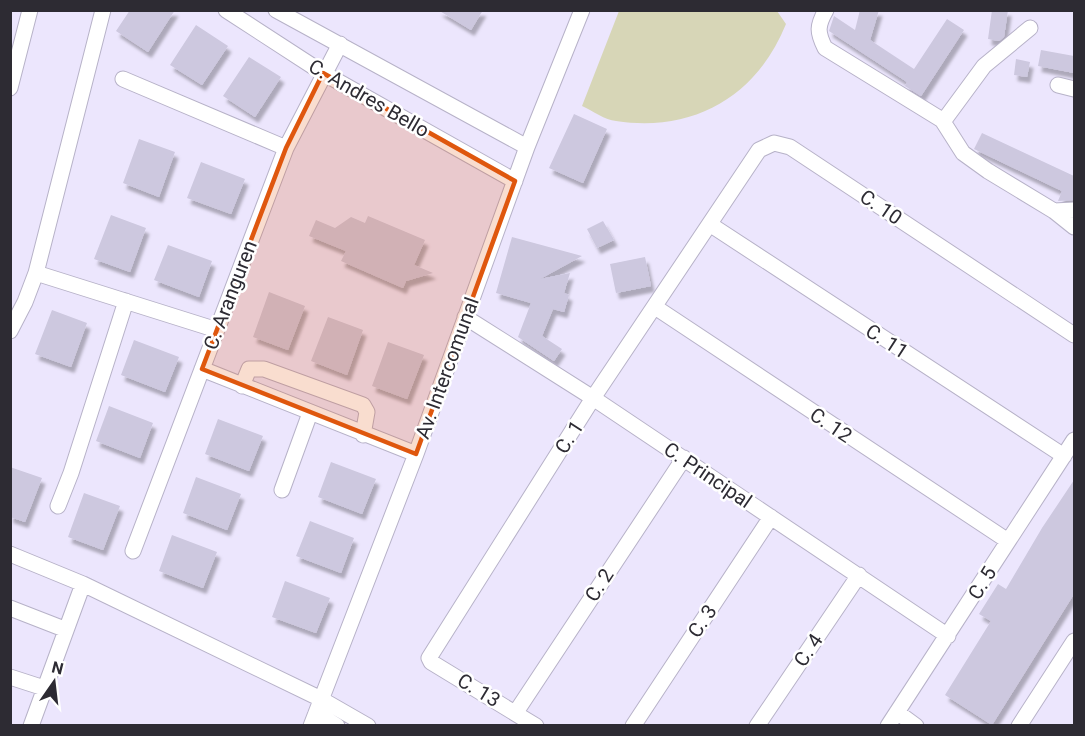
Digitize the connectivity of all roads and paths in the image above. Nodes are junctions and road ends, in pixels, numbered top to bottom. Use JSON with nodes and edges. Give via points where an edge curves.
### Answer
{"nodes":[{"id":1,"x":30,"y":10,"type":"edge"},
{"id":2,"x":103,"y":10,"type":"edge"},
{"id":3,"x":226,"y":10,"type":"edge"},
{"id":4,"x":276,"y":10,"type":"edge"},
{"id":5,"x":582,"y":10,"type":"edge"},
{"id":6,"x":826,"y":10,"type":"edge"},
{"id":7,"x":1030,"y":28,"type":"dead end"},
{"id":8,"x":339,"y":44,"type":"junction"},
{"id":9,"x":323,"y":73,"type":"junction"},
{"id":10,"x":123,"y":79,"type":"dead end"},
{"id":11,"x":1058,"y":85,"type":"dead end"},
{"id":12,"x":10,"y":88,"type":"edge"},
{"id":13,"x":1074,"y":89,"type":"edge"},
{"id":14,"x":942,"y":120,"type":"junction"},
{"id":15,"x":527,"y":147,"type":"junction"},
{"id":16,"x":286,"y":148,"type":"junction"},
{"id":17,"x":515,"y":181,"type":"junction"},
{"id":18,"x":1074,"y":210,"type":"edge"},
{"id":19,"x":1054,"y":211,"type":"junction"},
{"id":20,"x":711,"y":225,"type":"junction"},
{"id":21,"x":1074,"y":227,"type":"edge"},
{"id":22,"x":36,"y":273,"type":"junction"},
{"id":23,"x":126,"y":301,"type":"junction"},
{"id":24,"x":655,"y":307,"type":"junction"},
{"id":25,"x":465,"y":318,"type":"junction"},
{"id":26,"x":217,"y":330,"type":"junction"},
{"id":27,"x":10,"y":331,"type":"edge"},
{"id":28,"x":1074,"y":335,"type":"edge"},
{"id":29,"x":202,"y":369,"type":"junction"},
{"id":30,"x":242,"y":386,"type":"junction"},
{"id":31,"x":593,"y":398,"type":"junction"},
{"id":32,"x":310,"y":413,"type":"junction"},
{"id":33,"x":363,"y":435,"type":"junction"},
{"id":34,"x":1074,"y":440,"type":"edge"},
{"id":35,"x":416,"y":454,"type":"junction"},
{"id":36,"x":1064,"y":456,"type":"junction"},
{"id":37,"x":684,"y":459,"type":"junction"},
{"id":38,"x":282,"y":490,"type":"dead end"},
{"id":39,"x":58,"y":506,"type":"dead end"},
{"id":40,"x":771,"y":517,"type":"junction"},
{"id":41,"x":1008,"y":541,"type":"junction"},
{"id":42,"x":133,"y":551,"type":"dead end"},
{"id":43,"x":10,"y":554,"type":"edge"},
{"id":44,"x":859,"y":575,"type":"junction"},
{"id":45,"x":83,"y":584,"type":"junction"},
{"id":46,"x":10,"y":608,"type":"edge"},
{"id":47,"x":64,"y":629,"type":"junction"},
{"id":48,"x":948,"y":636,"type":"junction"},
{"id":49,"x":1074,"y":641,"type":"edge"},
{"id":50,"x":432,"y":651,"type":"joint"},
{"id":51,"x":10,"y":677,"type":"edge"},
{"id":52,"x":44,"y":688,"type":"junction"},
{"id":53,"x":516,"y":712,"type":"junction"},
{"id":54,"x":897,"y":712,"type":"junction"},
{"id":55,"x":316,"y":713,"type":"edge"},
{"id":56,"x":31,"y":726,"type":"edge"},
{"id":57,"x":337,"y":726,"type":"edge"},
{"id":58,"x":368,"y":726,"type":"edge"},
{"id":59,"x":536,"y":726,"type":"edge"},
{"id":60,"x":633,"y":726,"type":"edge"},
{"id":61,"x":757,"y":726,"type":"edge"},
{"id":62,"x":888,"y":726,"type":"edge"},
{"id":63,"x":916,"y":726,"type":"edge"},
{"id":64,"x":1019,"y":726,"type":"edge"}],
"edges":[{"from":1,"to":12,"type":"street"},
{"from":2,"to":22,"type":"street"},
{"from":3,"to":9,"type":"street","name":"C. Andres Bello"},
{"from":4,"to":8,"type":"street","name":"C. Andres Bello"},
{"from":5,"to":15,"type":"street","name":"Av. Intercomunal"},
{"from":6,"to":14,"type":"street","via":[[818,23],[825,48]]},
{"from":7,"to":14,"type":"street","via":[[984,66]]},
{"from":8,"to":9,"type":"street","name":"C. Aranguren"},
{"from":8,"to":15,"type":"street","name":"C. Andres Bello"},
{"from":9,"to":16,"type":"street","name":"C. Aranguren"},
{"from":9,"to":17,"type":"street","name":"C. Andres Bello"},
{"from":10,"to":16,"type":"street"},
{"from":11,"to":13,"type":"street"},
{"from":14,"to":19,"type":"street","via":[[963,153]]},
{"from":15,"to":17,"type":"street","name":"Av. Intercomunal"},
{"from":16,"to":26,"type":"street","name":"C. Aranguren"},
{"from":17,"to":25,"type":"street","name":"Av. Intercomunal"},
{"from":18,"to":19,"type":"street"},
{"from":19,"to":21,"type":"street"},
{"from":20,"to":24,"type":"street","name":"C. 1"},
{"from":20,"to":28,"type":"street","name":"C. 10","via":[[759,150],[774,143],[790,147]]},
{"from":20,"to":36,"type":"street","name":"C. 11"},
{"from":22,"to":23,"type":"street"},
{"from":22,"to":27,"type":"street"},
{"from":23,"to":26,"type":"street"},
{"from":23,"to":39,"type":"street"},
{"from":24,"to":31,"type":"street","name":"C. 1"},
{"from":24,"to":41,"type":"street","name":"C. 12"},
{"from":25,"to":31,"type":"street","name":"C. Principal"},
{"from":25,"to":35,"type":"street","name":"Av. Intercomunal"},
{"from":26,"to":29,"type":"street","name":"C. Aranguren"},
{"from":29,"to":30,"type":"street"},
{"from":29,"to":42,"type":"street","name":"C. Aranguren"},
{"from":30,"to":32,"type":"street"},
{"from":30,"to":33,"type":"street","via":[[249,369],[264,369],[363,405],[367,412]]},
{"from":31,"to":37,"type":"street","name":"C. Principal"},
{"from":31,"to":50,"type":"street","name":"C. 1"},
{"from":32,"to":33,"type":"street"},
{"from":32,"to":38,"type":"street"},
{"from":33,"to":35,"type":"street"},
{"from":34,"to":36,"type":"street","name":"C. 5"},
{"from":35,"to":55,"type":"street","name":"Av. Intercomunal"},
{"from":36,"to":41,"type":"street","name":"C. 5"},
{"from":37,"to":40,"type":"street","name":"C. Principal"},
{"from":37,"to":53,"type":"street","name":"C. 2"},
{"from":40,"to":44,"type":"street","name":"C. Principal"},
{"from":40,"to":60,"type":"street","name":"C. 3"},
{"from":41,"to":48,"type":"street","name":"C. 5"},
{"from":43,"to":45,"type":"street"},
{"from":44,"to":48,"type":"street","name":"C. Principal"},
{"from":44,"to":61,"type":"street","name":"C. 4"},
{"from":45,"to":47,"type":"street"},
{"from":45,"to":55,"type":"street"},
{"from":46,"to":47,"type":"street"},
{"from":47,"to":52,"type":"street"},
{"from":48,"to":54,"type":"street","name":"C. 5"},
{"from":49,"to":64,"type":"street"},
{"from":50,"to":53,"type":"street","name":"C. 13","via":[[431,662]]},
{"from":51,"to":52,"type":"street"},
{"from":52,"to":56,"type":"street"},
{"from":53,"to":59,"type":"street","name":"C. 13"},
{"from":54,"to":62,"type":"street","name":"C. 5"},
{"from":54,"to":63,"type":"street"},
{"from":55,"to":57,"type":"street"},
{"from":55,"to":58,"type":"street"}]}
